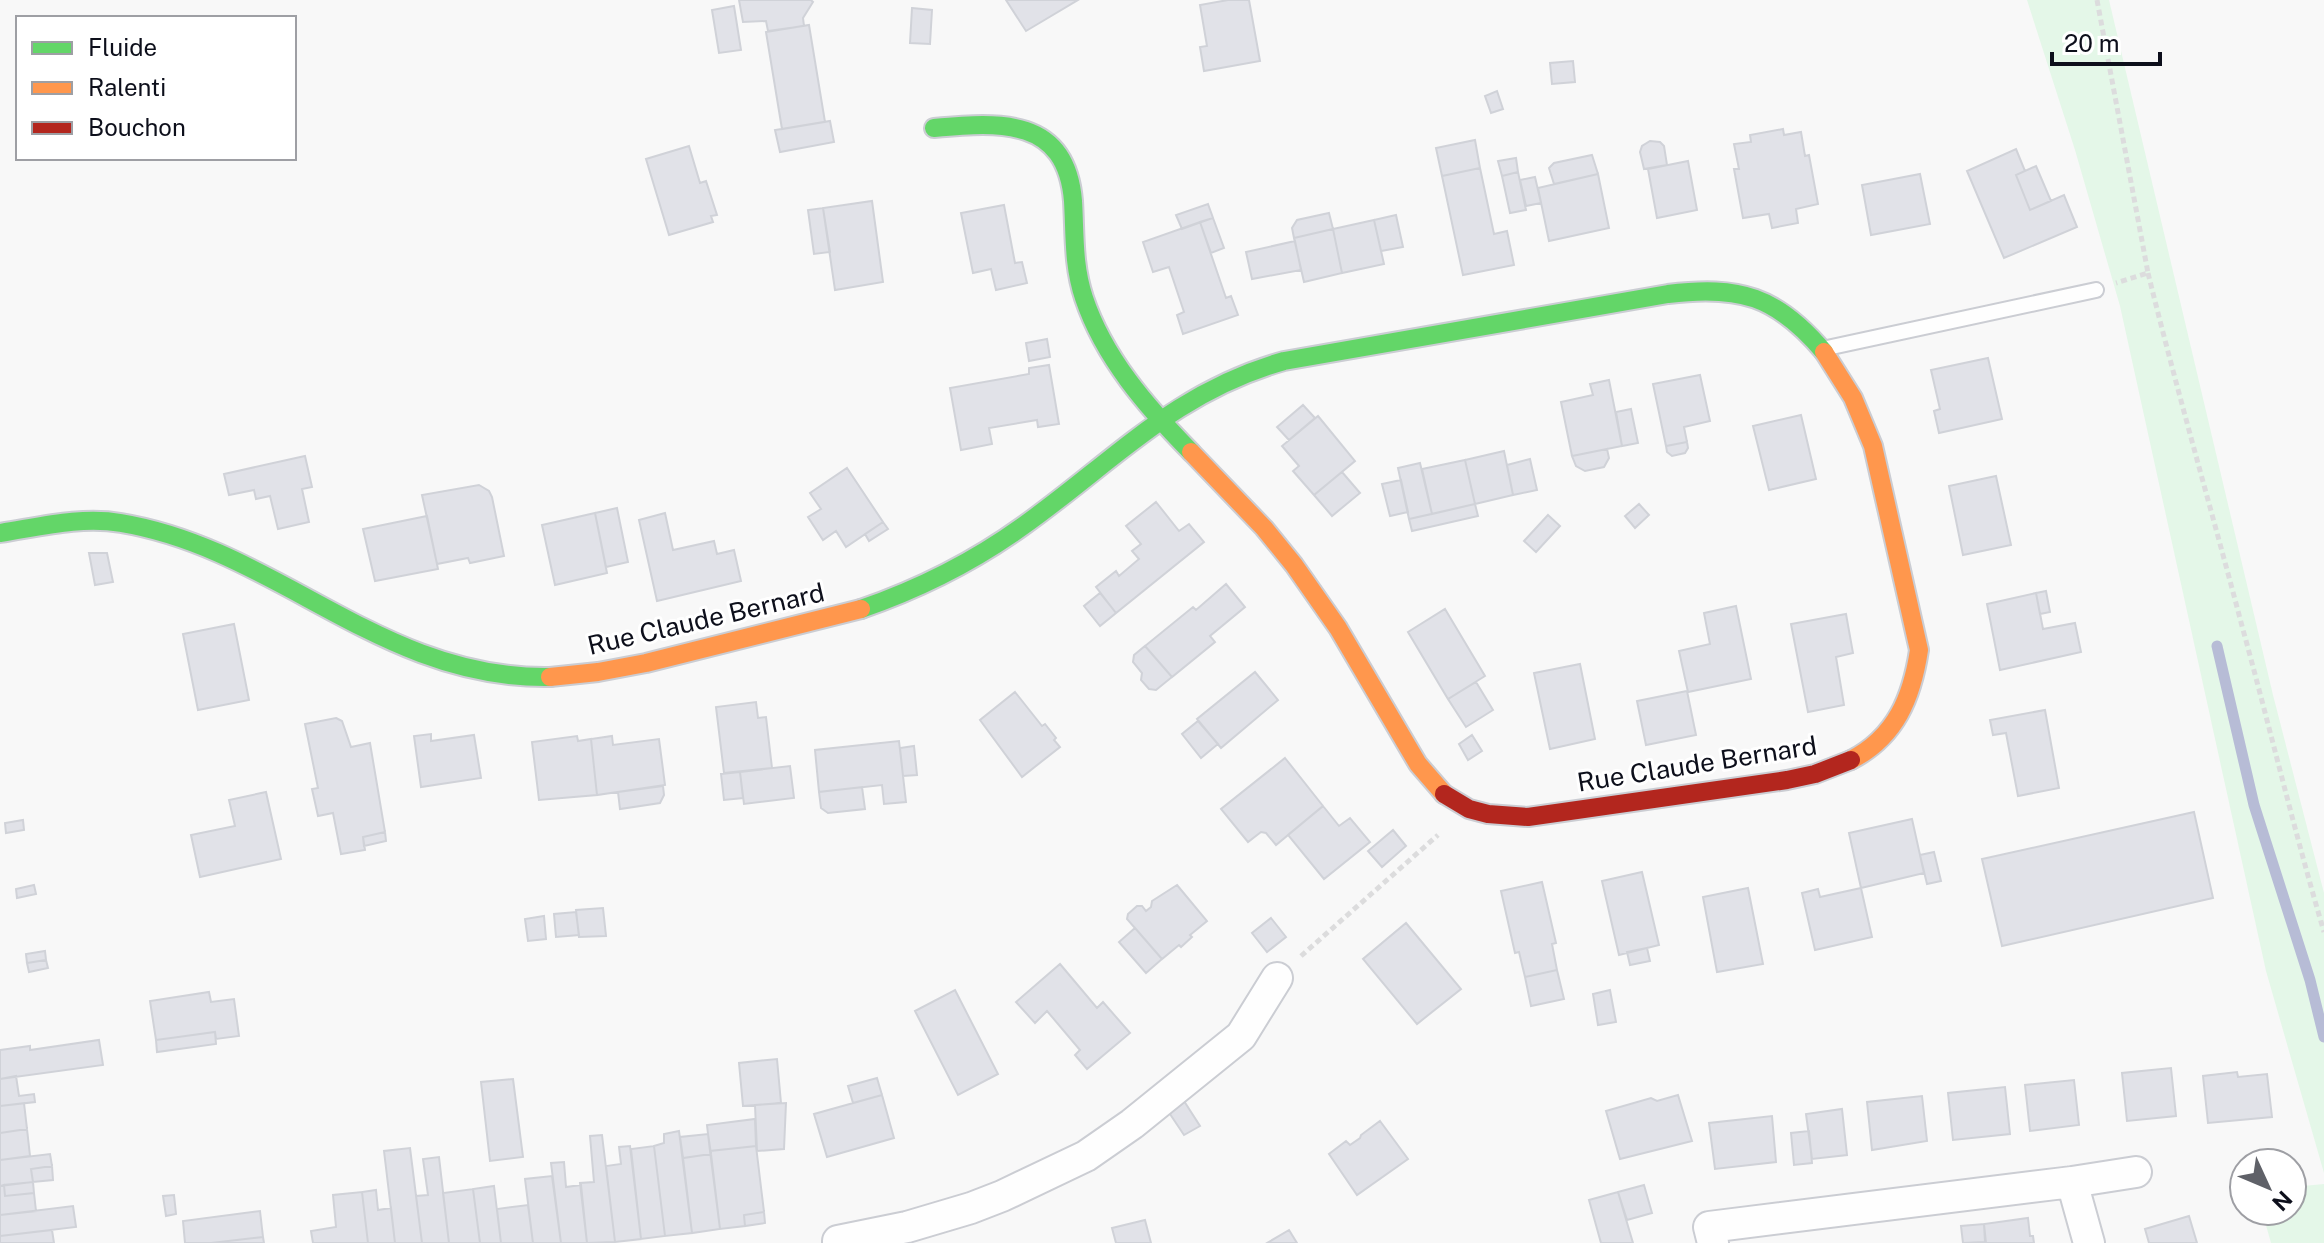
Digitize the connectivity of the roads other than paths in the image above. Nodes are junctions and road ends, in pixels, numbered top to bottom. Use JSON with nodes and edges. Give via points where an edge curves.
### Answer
{"nodes":[{"id":1,"x":934,"y":128,"type":"dead end"},
{"id":2,"x":2096,"y":290,"type":"road end"},
{"id":3,"x":1823,"y":349,"type":"junction"},
{"id":4,"x":1158,"y":421,"type":"junction"},
{"id":5,"x":0,"y":533,"type":"edge"},
{"id":6,"x":1277,"y":978,"type":"road end"},
{"id":7,"x":2136,"y":1172,"type":"dead end"},
{"id":8,"x":2072,"y":1182,"type":"junction"},
{"id":9,"x":831,"y":1242,"type":"edge"},
{"id":10,"x":1713,"y":1243,"type":"edge"},
{"id":11,"x":2089,"y":1243,"type":"edge"}],
"edges":[{"from":1,"to":4,"type":"street","name":"Rue Claude Bernard","via":[[976,124],[1024,131],[1042,137],[1061,155],[1068,169],[1082,293],[1108,353]]},
{"from":2,"to":3,"type":"lane"},
{"from":3,"to":4,"type":"street","name":"Rue Claude Bernard","via":[[1763,302],[1723,290],[1700,291],[1284,361],[1217,385]]},
{"from":3,"to":4,"type":"street","name":"Rue Claude Bernard","via":[[1849,388],[1873,446],[1915,624],[1917,674],[1899,719],[1858,756],[1824,772],[1535,816],[1483,814],[1443,793],[1417,762],[1336,625],[1288,556]]},
{"from":4,"to":5,"type":"street","name":"Rue Claude Bernard","via":[[997,544],[934,580],[835,617],[595,673],[502,676],[437,661],[379,638],[260,573],[144,527],[86,521]]},
{"from":6,"to":9,"type":"street","via":[[1241,1036],[1086,1156],[971,1208]]},
{"from":7,"to":8,"type":"street"},
{"from":8,"to":10,"type":"street","via":[[1709,1227]]},
{"from":8,"to":11,"type":"street"}]}
